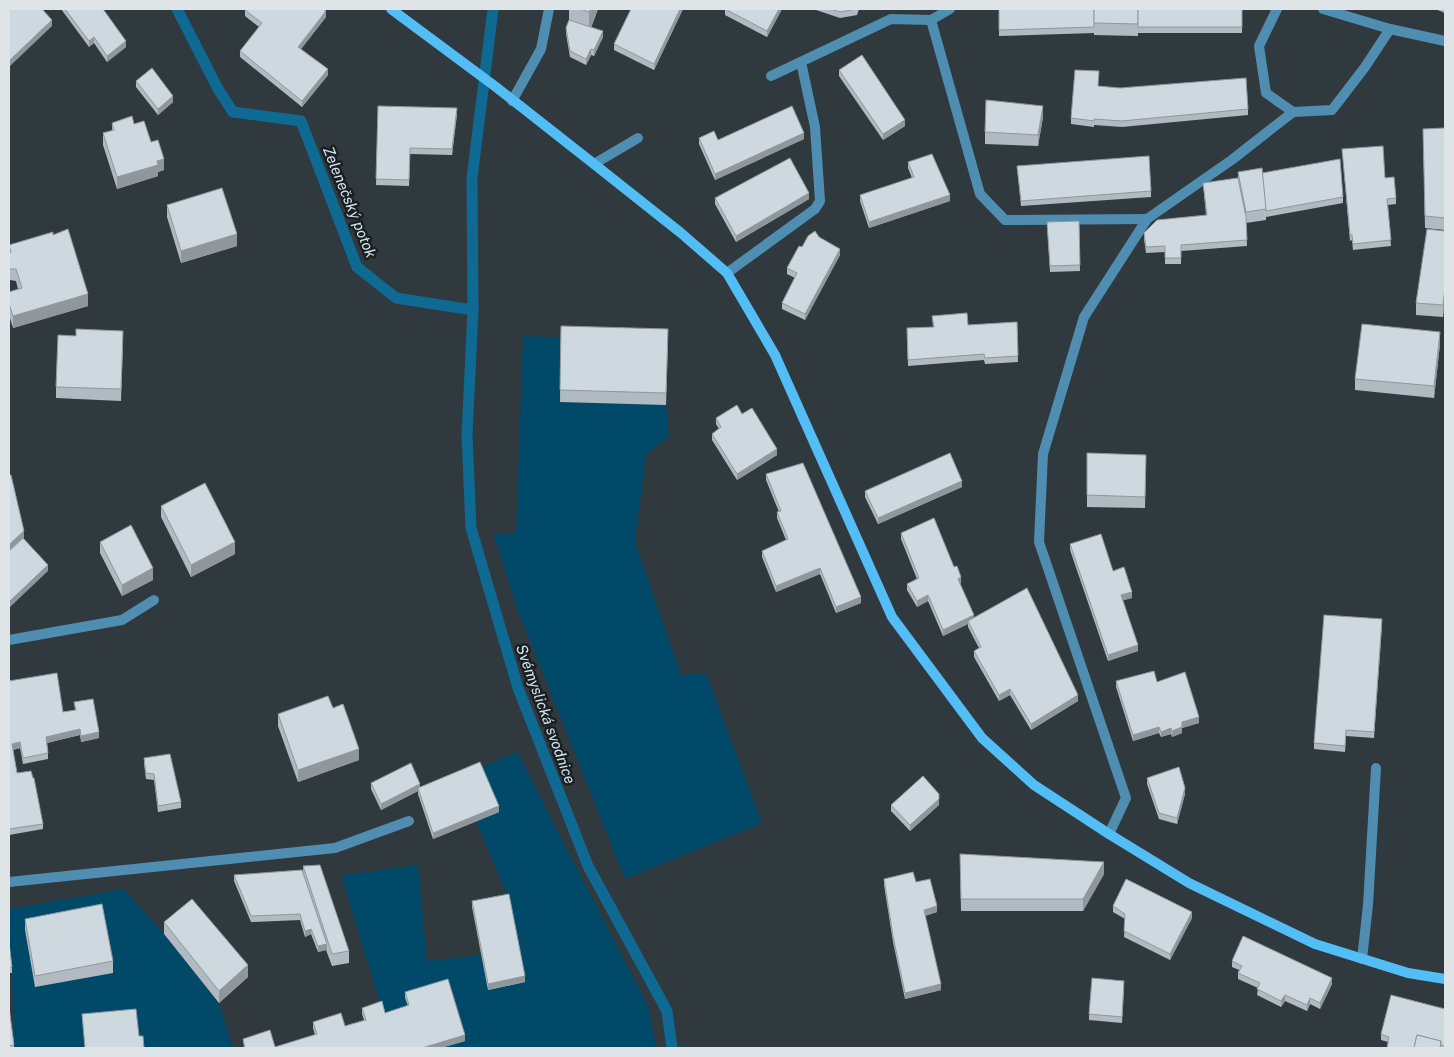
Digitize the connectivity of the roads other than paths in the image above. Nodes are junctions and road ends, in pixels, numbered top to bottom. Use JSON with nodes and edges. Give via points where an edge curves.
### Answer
{"nodes":[{"id":1,"x":391,"y":9,"type":"edge"},
{"id":2,"x":549,"y":9,"type":"edge"},
{"id":3,"x":950,"y":9,"type":"edge"},
{"id":4,"x":1277,"y":9,"type":"edge"},
{"id":5,"x":1323,"y":9,"type":"edge"},
{"id":6,"x":931,"y":20,"type":"junction"},
{"id":7,"x":1390,"y":29,"type":"junction"},
{"id":8,"x":1445,"y":41,"type":"edge"},
{"id":9,"x":801,"y":62,"type":"junction"},
{"id":10,"x":770,"y":76,"type":"dead end"},
{"id":11,"x":512,"y":101,"type":"junction"},
{"id":12,"x":1293,"y":112,"type":"junction"},
{"id":13,"x":638,"y":138,"type":"dead end"},
{"id":14,"x":594,"y":164,"type":"junction"},
{"id":15,"x":1147,"y":219,"type":"junction"},
{"id":16,"x":727,"y":273,"type":"junction"},
{"id":17,"x":154,"y":600,"type":"dead end"},
{"id":18,"x":9,"y":640,"type":"edge"},
{"id":19,"x":1376,"y":768,"type":"dead end"},
{"id":20,"x":409,"y":821,"type":"dead end"},
{"id":21,"x":1110,"y":834,"type":"junction"},
{"id":22,"x":9,"y":882,"type":"edge"},
{"id":23,"x":1362,"y":959,"type":"junction"},
{"id":24,"x":1445,"y":980,"type":"edge"}],
"edges":[{"from":1,"to":11,"type":"street"},
{"from":2,"to":11,"type":"street","via":[[541,49]]},
{"from":3,"to":6,"type":"street"},
{"from":4,"to":12,"type":"street","via":[[1259,46],[1266,93]]},
{"from":5,"to":7,"type":"street"},
{"from":6,"to":9,"type":"street","via":[[891,19]]},
{"from":6,"to":15,"type":"street","via":[[980,194],[1004,220]]},
{"from":7,"to":8,"type":"street"},
{"from":7,"to":12,"type":"street","via":[[1332,110]]},
{"from":9,"to":10,"type":"street"},
{"from":9,"to":16,"type":"street","via":[[815,127],[820,201],[815,209]]},
{"from":11,"to":14,"type":"street"},
{"from":12,"to":15,"type":"street"},
{"from":13,"to":14,"type":"street"},
{"from":14,"to":16,"type":"street"},
{"from":15,"to":21,"type":"street","via":[[1084,317],[1043,454],[1039,542],[1126,798]]},
{"from":16,"to":21,"type":"street","via":[[775,355],[892,618],[982,738],[1034,785]]},
{"from":17,"to":18,"type":"street","via":[[122,620]]},
{"from":19,"to":23,"type":"street"},
{"from":20,"to":22,"type":"street","via":[[335,848]]},
{"from":21,"to":23,"type":"street","via":[[1189,883],[1315,944]]},
{"from":23,"to":24,"type":"street"}]}
